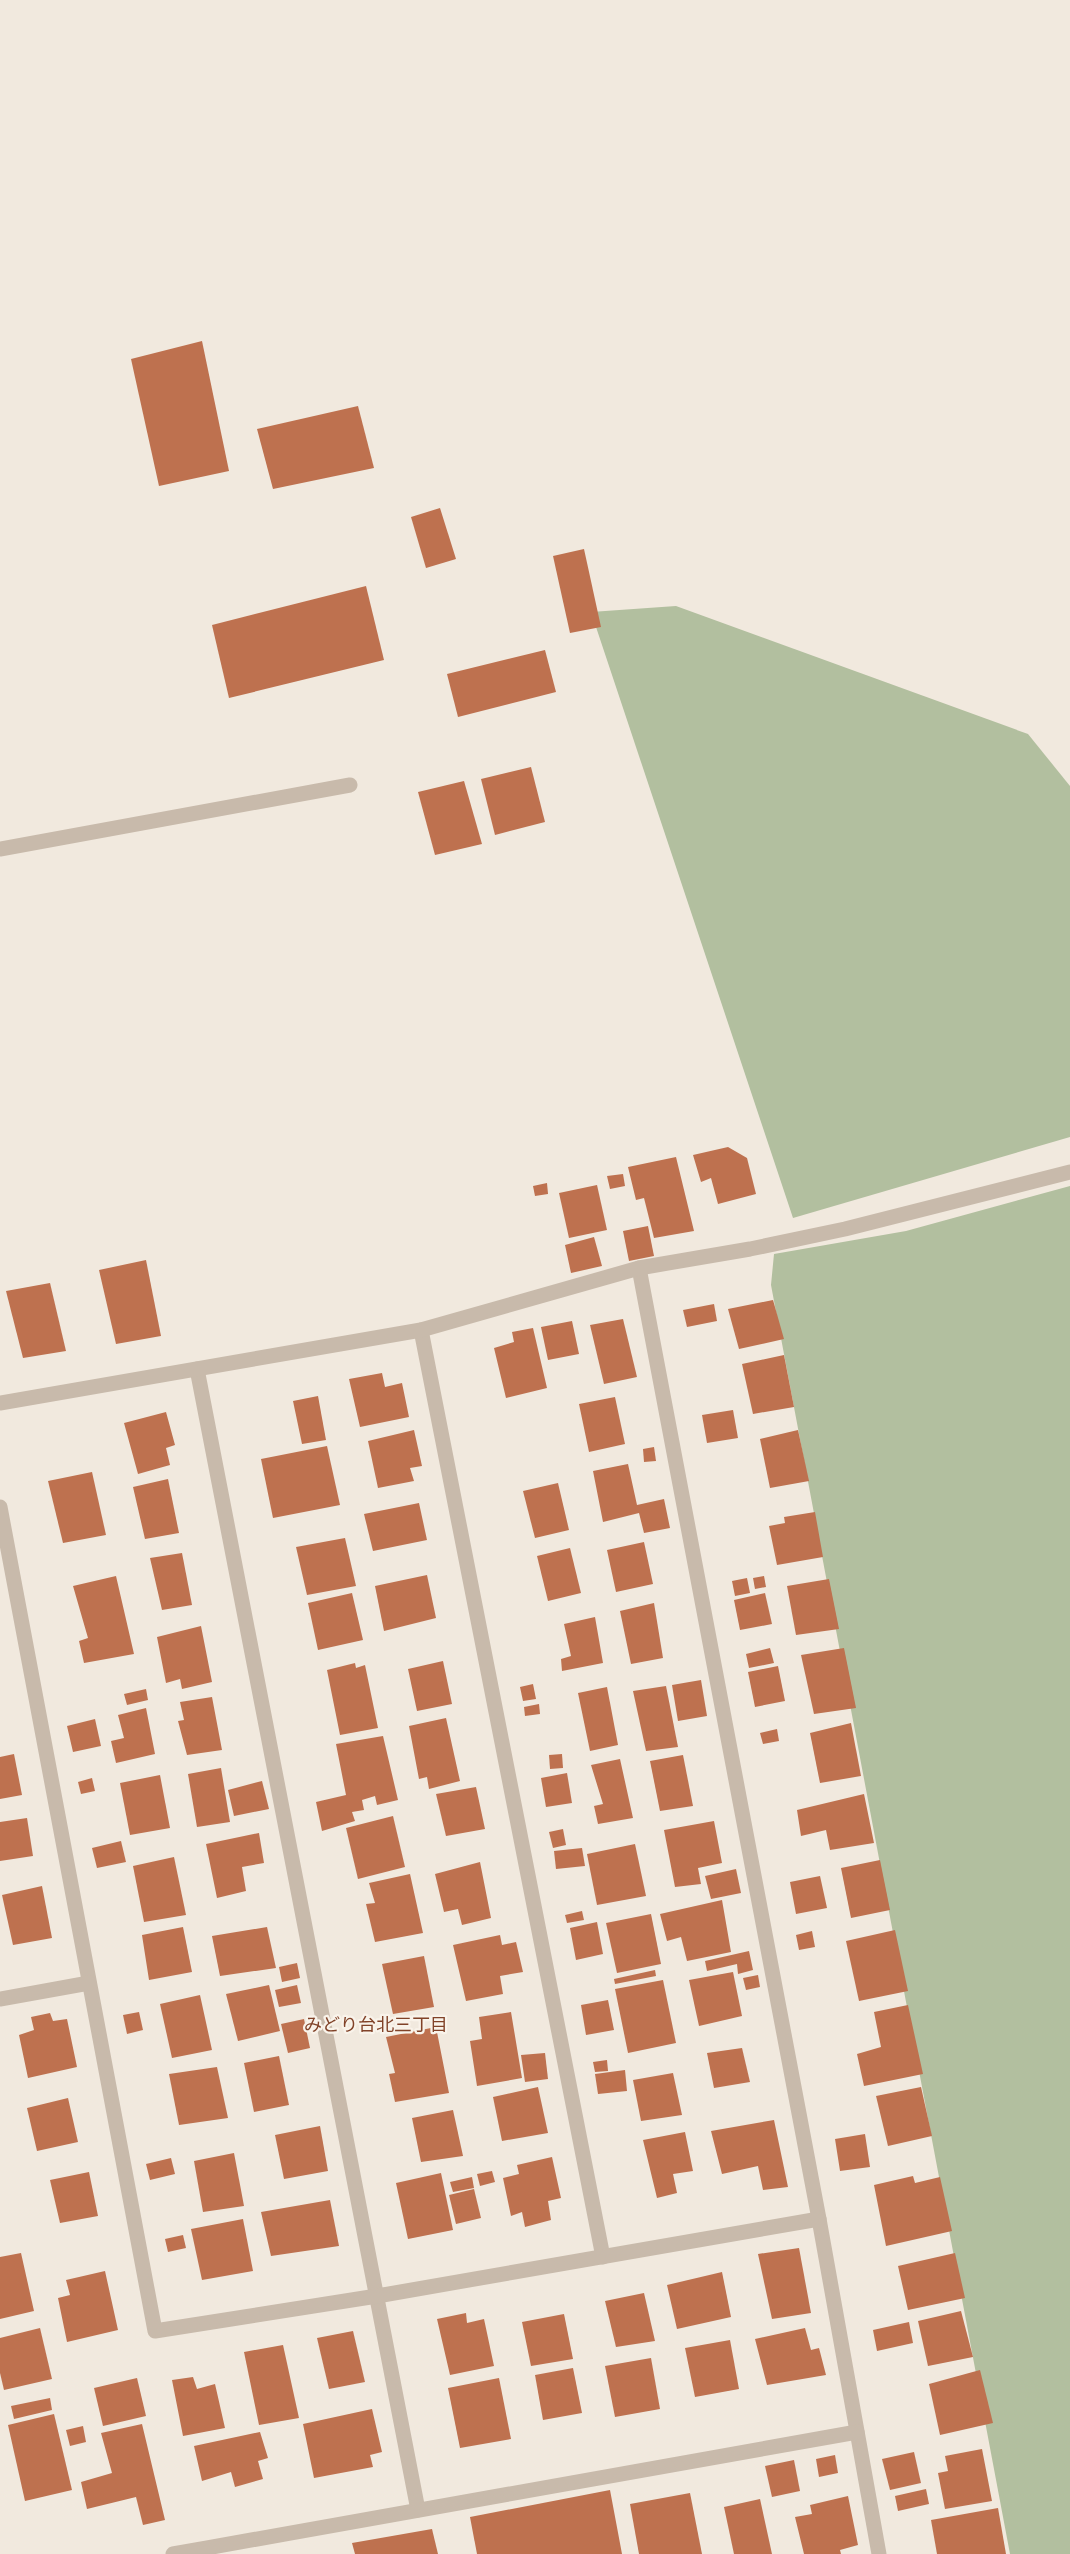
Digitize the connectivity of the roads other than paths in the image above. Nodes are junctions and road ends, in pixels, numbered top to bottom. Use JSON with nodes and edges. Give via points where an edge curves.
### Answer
{"nodes":[{"id":1,"x":350,"y":785,"type":"dead end"},
{"id":2,"x":0,"y":849,"type":"edge"},
{"id":3,"x":1070,"y":1172,"type":"edge"},
{"id":4,"x":639,"y":1268,"type":"junction"},
{"id":5,"x":422,"y":1330,"type":"junction"},
{"id":6,"x":197,"y":1369,"type":"junction"},
{"id":7,"x":0,"y":1403,"type":"edge"},
{"id":8,"x":0,"y":1507,"type":"edge"},
{"id":9,"x":89,"y":1983,"type":"junction"},
{"id":10,"x":0,"y":1999,"type":"edge"},
{"id":11,"x":819,"y":2219,"type":"junction"},
{"id":12,"x":603,"y":2257,"type":"junction"},
{"id":13,"x":377,"y":2296,"type":"junction"},
{"id":14,"x":857,"y":2432,"type":"junction"},
{"id":15,"x":418,"y":2510,"type":"junction"},
{"id":16,"x":243,"y":2548,"type":"edge"},
{"id":17,"x":173,"y":2554,"type":"edge"},
{"id":18,"x":879,"y":2554,"type":"edge"}],
"edges":[{"from":1,"to":2,"type":"street"},
{"from":3,"to":4,"type":"street","via":[[845,1229]]},
{"from":4,"to":5,"type":"street"},
{"from":4,"to":11,"type":"street"},
{"from":5,"to":6,"type":"street"},
{"from":5,"to":12,"type":"street"},
{"from":6,"to":7,"type":"street"},
{"from":6,"to":13,"type":"street"},
{"from":8,"to":9,"type":"street"},
{"from":9,"to":10,"type":"street"},
{"from":9,"to":13,"type":"street","via":[[155,2331]]},
{"from":11,"to":12,"type":"street"},
{"from":11,"to":14,"type":"street"},
{"from":12,"to":13,"type":"street"},
{"from":13,"to":15,"type":"street"},
{"from":14,"to":15,"type":"street"},
{"from":14,"to":18,"type":"street"},
{"from":15,"to":16,"type":"street"},
{"from":16,"to":17,"type":"street"}]}
